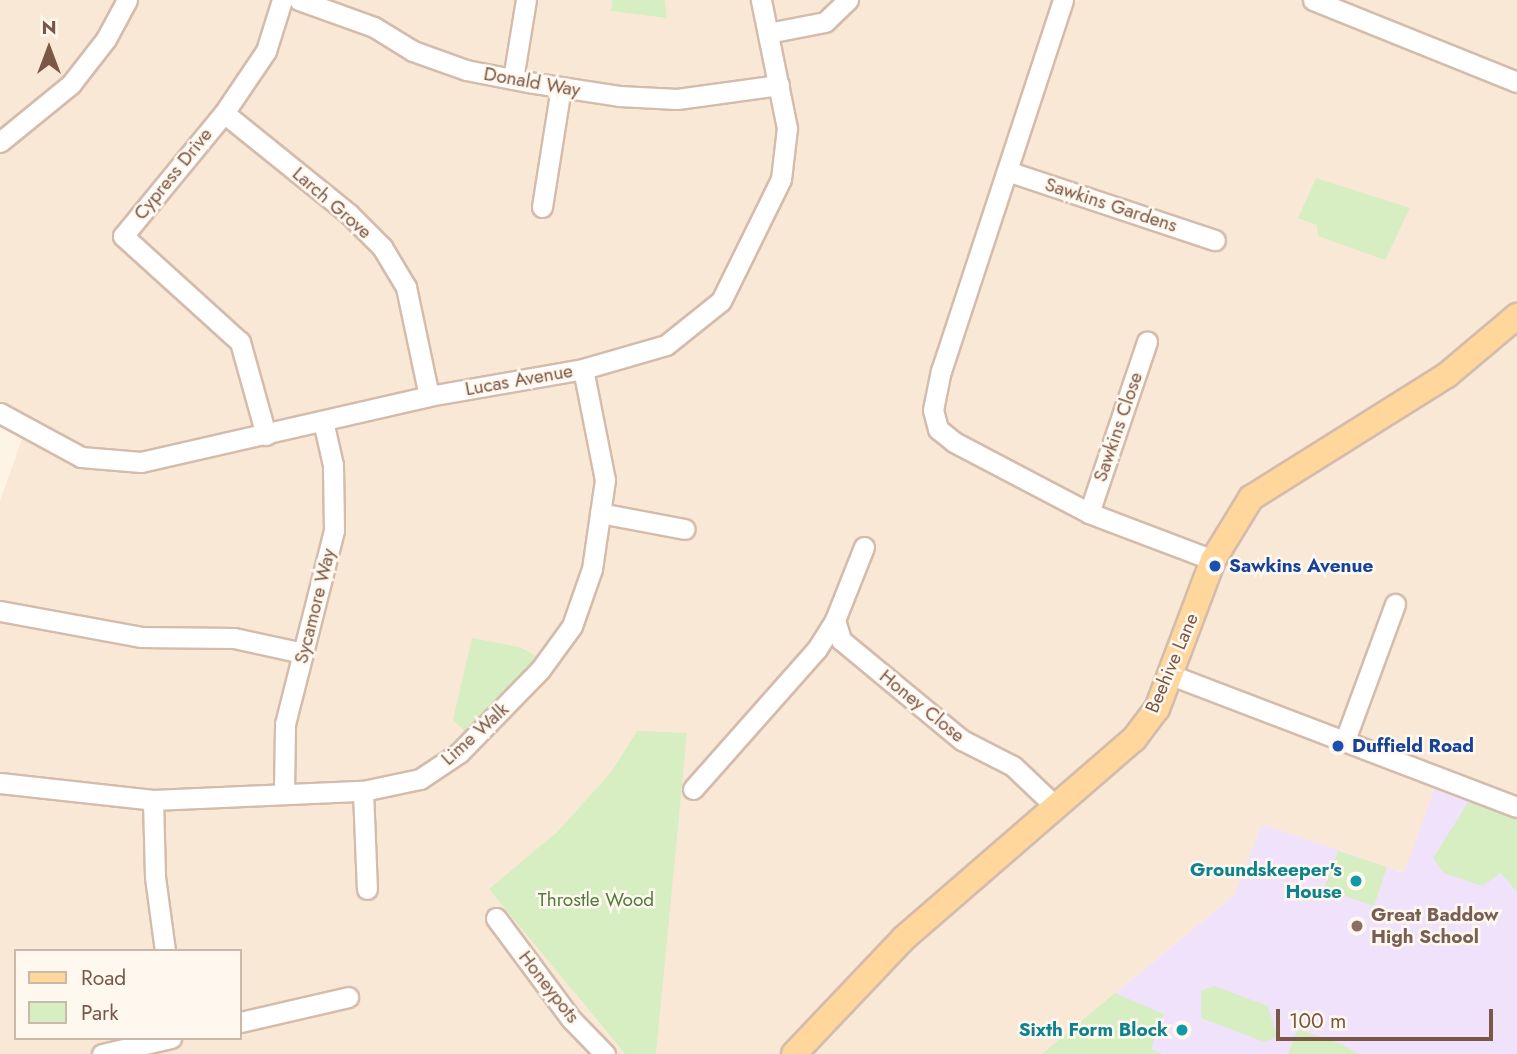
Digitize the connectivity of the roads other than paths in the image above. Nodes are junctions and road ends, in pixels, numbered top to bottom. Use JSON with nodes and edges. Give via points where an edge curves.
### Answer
{"nodes":[{"id":1,"x":127,"y":0,"type":"edge"},
{"id":2,"x":282,"y":0,"type":"edge"},
{"id":3,"x":299,"y":0,"type":"edge"},
{"id":4,"x":526,"y":0,"type":"edge"},
{"id":5,"x":761,"y":0,"type":"edge"},
{"id":6,"x":849,"y":0,"type":"edge"},
{"id":7,"x":1063,"y":0,"type":"edge"},
{"id":8,"x":1313,"y":0,"type":"edge"},
{"id":9,"x":768,"y":33,"type":"junction"},
{"id":10,"x":513,"y":79,"type":"junction"},
{"id":11,"x":1517,"y":82,"type":"edge"},
{"id":12,"x":779,"y":85,"type":"junction"},
{"id":13,"x":561,"y":87,"type":"junction"},
{"id":14,"x":224,"y":113,"type":"junction"},
{"id":15,"x":0,"y":142,"type":"edge"},
{"id":16,"x":1007,"y":171,"type":"junction"},
{"id":17,"x":542,"y":207,"type":"dead end"},
{"id":18,"x":1215,"y":240,"type":"dead end"},
{"id":19,"x":1517,"y":316,"type":"edge"},
{"id":20,"x":1147,"y":342,"type":"dead end"},
{"id":21,"x":583,"y":369,"type":"junction"},
{"id":22,"x":429,"y":396,"type":"junction"},
{"id":23,"x":0,"y":413,"type":"edge"},
{"id":24,"x":323,"y":421,"type":"junction"},
{"id":25,"x":266,"y":435,"type":"junction"},
{"id":26,"x":600,"y":513,"type":"junction"},
{"id":27,"x":1089,"y":513,"type":"junction"},
{"id":28,"x":685,"y":529,"type":"dead end"},
{"id":29,"x":864,"y":547,"type":"dead end"},
{"id":30,"x":1213,"y":560,"type":"junction"},
{"id":31,"x":1395,"y":604,"type":"dead end"},
{"id":32,"x":0,"y":611,"type":"edge"},
{"id":33,"x":835,"y":620,"type":"junction"},
{"id":34,"x":303,"y":653,"type":"junction"},
{"id":35,"x":1171,"y":675,"type":"junction"},
{"id":36,"x":1345,"y":740,"type":"junction"},
{"id":37,"x":0,"y":783,"type":"edge"},
{"id":38,"x":693,"y":789,"type":"dead end"},
{"id":39,"x":284,"y":791,"type":"junction"},
{"id":40,"x":363,"y":791,"type":"junction"},
{"id":41,"x":153,"y":800,"type":"junction"},
{"id":42,"x":1055,"y":806,"type":"junction"},
{"id":43,"x":1517,"y":807,"type":"edge"},
{"id":44,"x":367,"y":889,"type":"dead end"},
{"id":45,"x":496,"y":918,"type":"dead end"},
{"id":46,"x":165,"y":949,"type":"edge"},
{"id":47,"x":348,"y":997,"type":"dead end"},
{"id":48,"x":242,"y":1022,"type":"edge"},
{"id":49,"x":162,"y":1040,"type":"edge"},
{"id":50,"x":102,"y":1054,"type":"edge"},
{"id":51,"x":605,"y":1054,"type":"edge"},
{"id":52,"x":794,"y":1054,"type":"edge"}],
"edges":[{"from":1,"to":15,"type":"street","via":[[106,39],[71,84]]},
{"from":2,"to":14,"type":"street","name":"Cypress Drive","via":[[266,51]]},
{"from":3,"to":10,"type":"street","name":"Donald Way","via":[[374,27],[413,51]]},
{"from":4,"to":10,"type":"street"},
{"from":5,"to":9,"type":"street","name":"Lucas Avenue"},
{"from":6,"to":9,"type":"street","via":[[825,22]]},
{"from":7,"to":16,"type":"street"},
{"from":8,"to":11,"type":"street"},
{"from":9,"to":12,"type":"street","name":"Lucas Avenue"},
{"from":10,"to":13,"type":"street","name":"Donald Way"},
{"from":12,"to":13,"type":"street","name":"Donald Way","via":[[677,99]]},
{"from":12,"to":21,"type":"street","name":"Lucas Avenue","via":[[787,128],[781,179],[721,301],[666,345]]},
{"from":13,"to":17,"type":"street"},
{"from":14,"to":22,"type":"street","name":"Larch Grove","via":[[349,214],[382,247],[406,286]]},
{"from":14,"to":25,"type":"street","name":"Cypress Drive","via":[[123,236],[240,342]]},
{"from":16,"to":18,"type":"street","name":"Sawkins Gardens"},
{"from":16,"to":27,"type":"street","via":[[933,410],[938,429],[954,442]]},
{"from":19,"to":30,"type":"main road","name":"Beehive Lane","via":[[1447,375],[1264,486],[1251,498]]},
{"from":20,"to":27,"type":"street","name":"Sawkins Close"},
{"from":21,"to":22,"type":"street","name":"Lucas Avenue"},
{"from":21,"to":26,"type":"street","name":"Lime Walk","via":[[602,448],[605,480]]},
{"from":22,"to":24,"type":"street","name":"Lucas Avenue"},
{"from":23,"to":25,"type":"street","name":"Lucas Avenue","via":[[60,449],[104,462],[141,462]]},
{"from":24,"to":25,"type":"street","name":"Lucas Avenue"},
{"from":24,"to":34,"type":"street","name":"Sycamore Way","via":[[333,465],[334,530]]},
{"from":26,"to":28,"type":"street"},
{"from":26,"to":40,"type":"street","name":"Lime Walk","via":[[592,569],[572,626],[540,670],[459,753],[420,779]]},
{"from":27,"to":30,"type":"street"},
{"from":29,"to":33,"type":"street"},
{"from":30,"to":35,"type":"main road","name":"Beehive Lane"},
{"from":31,"to":36,"type":"street"},
{"from":32,"to":34,"type":"street","via":[[141,636],[234,638]]},
{"from":33,"to":38,"type":"street","via":[[817,649]]},
{"from":33,"to":42,"type":"street","name":"Honey Close","via":[[841,640],[962,740],[1013,766]]},
{"from":34,"to":39,"type":"street","name":"Sycamore Way","via":[[285,724]]},
{"from":35,"to":36,"type":"street"},
{"from":35,"to":42,"type":"main road","name":"Beehive Lane","via":[[1157,709],[1134,739]]},
{"from":36,"to":43,"type":"street"},
{"from":37,"to":41,"type":"street","name":"Lime Walk"},
{"from":39,"to":40,"type":"street","name":"Lime Walk"},
{"from":39,"to":41,"type":"street","name":"Lime Walk"},
{"from":40,"to":44,"type":"street"},
{"from":41,"to":46,"type":"street","via":[[155,877]]},
{"from":42,"to":52,"type":"main road","name":"Beehive Lane","via":[[904,938]]},
{"from":45,"to":51,"type":"street","name":"Honeypots","via":[[571,1019]]},
{"from":47,"to":48,"type":"street"},
{"from":49,"to":50,"type":"street"}]}
